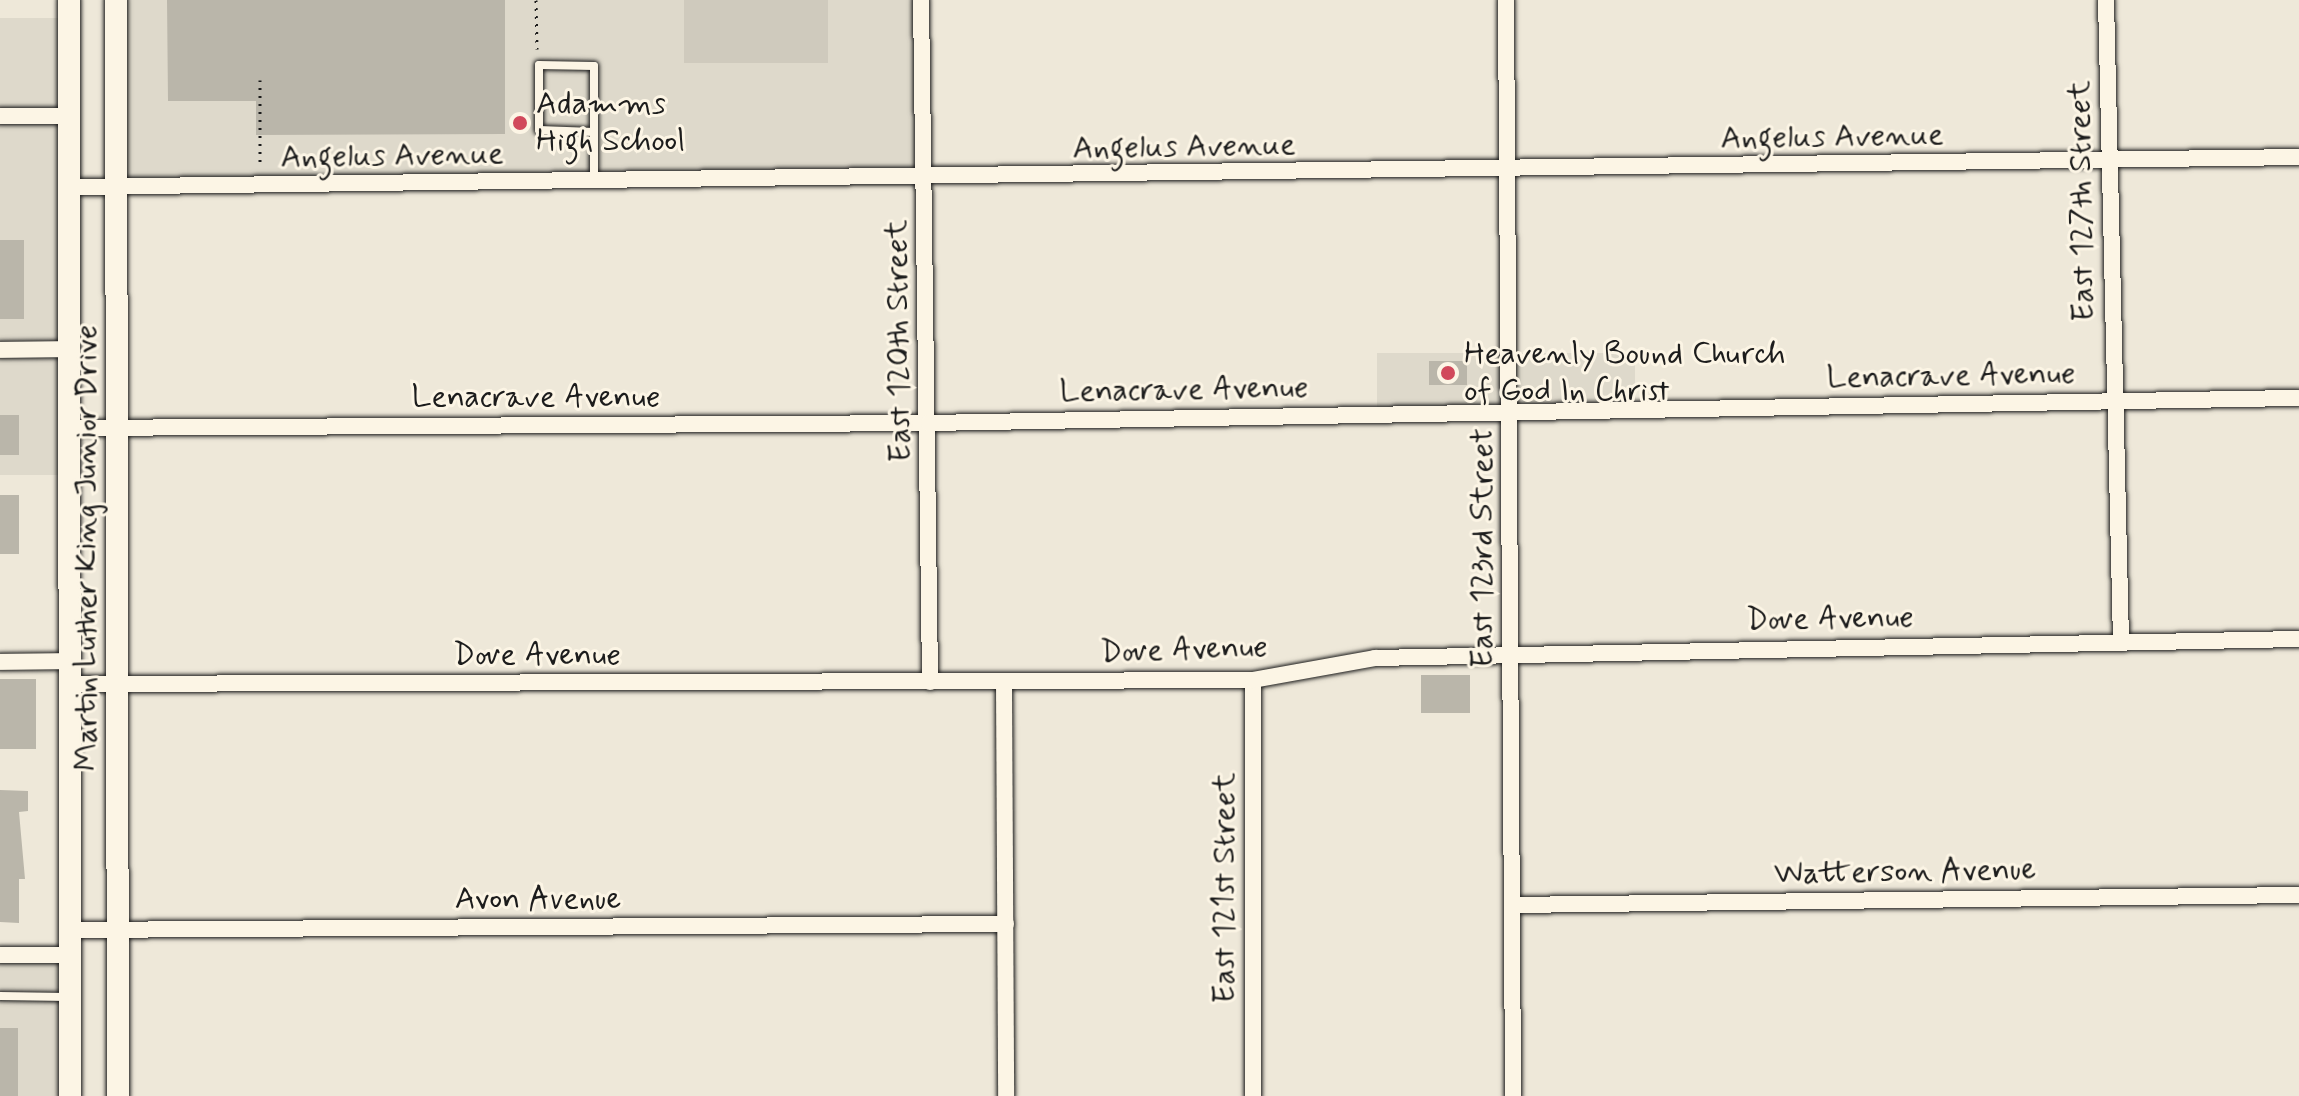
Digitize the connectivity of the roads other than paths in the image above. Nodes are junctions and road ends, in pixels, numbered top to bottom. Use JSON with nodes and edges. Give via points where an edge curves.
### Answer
{"nodes":[{"id":1,"x":69,"y":0,"type":"edge"},
{"id":2,"x":116,"y":0,"type":"edge"},
{"id":3,"x":921,"y":0,"type":"edge"},
{"id":4,"x":1506,"y":0,"type":"edge"},
{"id":5,"x":2106,"y":0,"type":"edge"},
{"id":6,"x":0,"y":116,"type":"edge"},
{"id":7,"x":69,"y":116,"type":"junction"},
{"id":8,"x":594,"y":132,"type":"junction"},
{"id":9,"x":2299,"y":157,"type":"edge"},
{"id":10,"x":2109,"y":161,"type":"junction"},
{"id":11,"x":1507,"y":170,"type":"junction"},
{"id":12,"x":925,"y":178,"type":"junction"},
{"id":13,"x":594,"y":181,"type":"junction"},
{"id":14,"x":117,"y":186,"type":"junction"},
{"id":15,"x":69,"y":187,"type":"junction"},
{"id":16,"x":69,"y":349,"type":"junction"},
{"id":17,"x":0,"y":350,"type":"edge"},
{"id":18,"x":2299,"y":398,"type":"edge"},
{"id":19,"x":2115,"y":401,"type":"junction"},
{"id":20,"x":1511,"y":413,"type":"junction"},
{"id":21,"x":929,"y":423,"type":"junction"},
{"id":22,"x":69,"y":428,"type":"junction"},
{"id":23,"x":118,"y":428,"type":"junction"},
{"id":24,"x":2299,"y":639,"type":"edge"},
{"id":25,"x":2121,"y":642,"type":"junction"},
{"id":26,"x":1511,"y":653,"type":"junction"},
{"id":27,"x":0,"y":662,"type":"edge"},
{"id":28,"x":69,"y":672,"type":"junction"},
{"id":29,"x":1253,"y":680,"type":"junction"},
{"id":30,"x":930,"y":682,"type":"junction"},
{"id":31,"x":1004,"y":683,"type":"junction"},
{"id":32,"x":119,"y":684,"type":"junction"},
{"id":33,"x":2299,"y":895,"type":"edge"},
{"id":34,"x":1512,"y":905,"type":"junction"},
{"id":35,"x":1006,"y":924,"type":"junction"},
{"id":36,"x":71,"y":930,"type":"junction"},
{"id":37,"x":118,"y":930,"type":"junction"},
{"id":38,"x":0,"y":955,"type":"edge"},
{"id":39,"x":71,"y":955,"type":"junction"},
{"id":40,"x":0,"y":996,"type":"edge"},
{"id":41,"x":71,"y":997,"type":"junction"},
{"id":42,"x":70,"y":1096,"type":"edge"},
{"id":43,"x":118,"y":1096,"type":"edge"},
{"id":44,"x":1006,"y":1096,"type":"edge"},
{"id":45,"x":1253,"y":1096,"type":"edge"},
{"id":46,"x":1513,"y":1096,"type":"edge"}],
"edges":[{"from":1,"to":7,"type":"main road","name":"Martin Luther King Junior Drive"},
{"from":2,"to":14,"type":"main road","name":"Martin Luther King Junior Drive"},
{"from":3,"to":12,"type":"street","name":"East 120th Street"},
{"from":4,"to":11,"type":"street","name":"East 123rd Street"},
{"from":5,"to":10,"type":"street","name":"East 127th Street"},
{"from":6,"to":7,"type":"street"},
{"from":7,"to":15,"type":"main road","name":"Martin Luther King Junior Drive"},
{"from":8,"to":8,"type":"lane","via":[[594,66],[539,65],[539,130]]},
{"from":8,"to":13,"type":"lane"},
{"from":9,"to":10,"type":"street","name":"Angelus Avenue"},
{"from":10,"to":11,"type":"street","name":"Angelus Avenue"},
{"from":10,"to":19,"type":"street","name":"East 127th Street"},
{"from":11,"to":12,"type":"street","name":"Angelus Avenue"},
{"from":11,"to":20,"type":"street","name":"East 123rd Street"},
{"from":12,"to":13,"type":"street","name":"Angelus Avenue"},
{"from":12,"to":21,"type":"street","name":"East 120th Street"},
{"from":13,"to":14,"type":"street","name":"Angelus Avenue"},
{"from":14,"to":15,"type":"street","name":"Angelus Avenue"},
{"from":14,"to":23,"type":"main road","name":"Martin Luther King Junior Drive"},
{"from":15,"to":16,"type":"main road","name":"Martin Luther King Junior Drive"},
{"from":16,"to":17,"type":"street"},
{"from":16,"to":22,"type":"main road","name":"Martin Luther King Junior Drive"},
{"from":18,"to":19,"type":"street","name":"Lenacrave Avenue"},
{"from":19,"to":20,"type":"street","name":"Lenacrave Avenue"},
{"from":19,"to":25,"type":"street","name":"East 127th Street"},
{"from":20,"to":21,"type":"street","name":"Lenacrave Avenue"},
{"from":20,"to":26,"type":"street","name":"East 123rd Street"},
{"from":21,"to":23,"type":"street","name":"Lenacrave Avenue"},
{"from":21,"to":30,"type":"street","name":"East 120th Street"},
{"from":22,"to":23,"type":"street","name":"Lenacrave Avenue"},
{"from":22,"to":28,"type":"main road","name":"Martin Luther King Junior Drive"},
{"from":23,"to":32,"type":"main road","name":"Martin Luther King Junior Drive"},
{"from":24,"to":25,"type":"street","name":"Dove Avenue"},
{"from":25,"to":26,"type":"street","name":"Dove Avenue"},
{"from":26,"to":29,"type":"street","name":"Dove Avenue","via":[[1375,658]]},
{"from":26,"to":34,"type":"street","name":"East 123rd Street"},
{"from":27,"to":28,"type":"street","name":"Dove Avenue"},
{"from":28,"to":32,"type":"street","name":"Dove Avenue"},
{"from":28,"to":36,"type":"main road","name":"Martin Luther King Junior Drive"},
{"from":29,"to":31,"type":"street","name":"Dove Avenue"},
{"from":29,"to":45,"type":"street","name":"East 121st Street"},
{"from":30,"to":31,"type":"street","name":"Dove Avenue"},
{"from":30,"to":32,"type":"street","name":"Dove Avenue"},
{"from":31,"to":35,"type":"street"},
{"from":32,"to":37,"type":"main road","name":"Martin Luther King Junior Drive"},
{"from":33,"to":34,"type":"street","name":"Watterson Avenue"},
{"from":34,"to":46,"type":"street","name":"East 123rd Street"},
{"from":35,"to":37,"type":"street","name":"Avon Avenue"},
{"from":35,"to":44,"type":"street"},
{"from":36,"to":37,"type":"street","name":"Avon Avenue"},
{"from":36,"to":39,"type":"main road","name":"Martin Luther King Junior Drive"},
{"from":37,"to":43,"type":"main road","name":"Martin Luther King Junior Drive"},
{"from":38,"to":39,"type":"street"},
{"from":39,"to":41,"type":"main road","name":"Martin Luther King Junior Drive"},
{"from":40,"to":41,"type":"lane"},
{"from":41,"to":42,"type":"main road","name":"Martin Luther King Junior Drive"}]}
